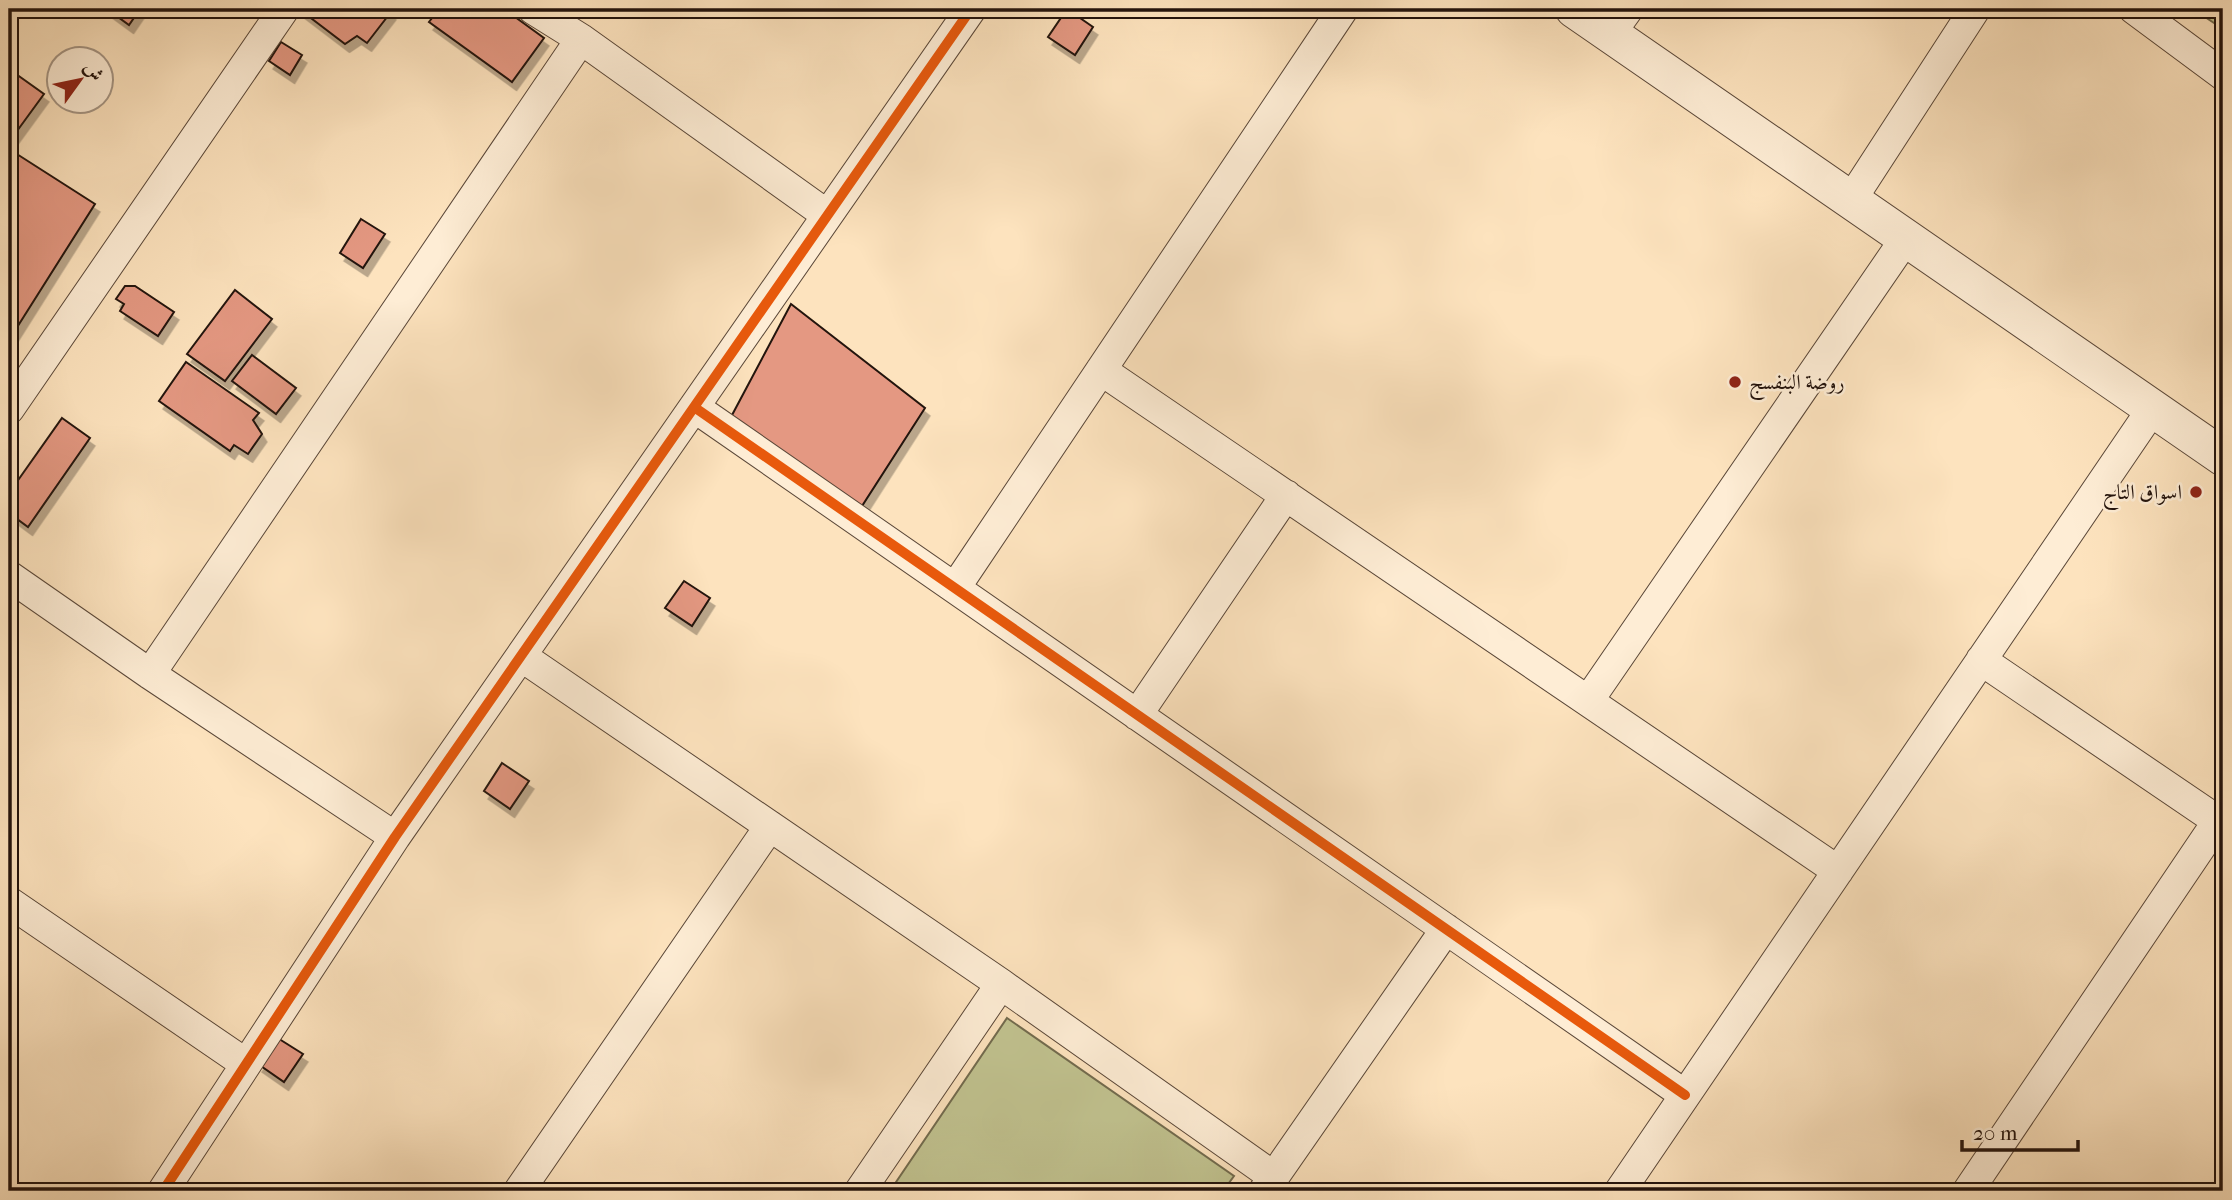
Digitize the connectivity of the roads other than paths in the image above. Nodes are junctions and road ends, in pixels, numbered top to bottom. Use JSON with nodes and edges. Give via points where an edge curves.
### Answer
{"nodes":[{"id":1,"x":284,"y":9,"type":"edge"},
{"id":2,"x":533,"y":9,"type":"edge"},
{"id":3,"x":971,"y":9,"type":"edge"},
{"id":4,"x":1343,"y":9,"type":"edge"},
{"id":5,"x":1574,"y":9,"type":"edge"},
{"id":6,"x":1975,"y":9,"type":"edge"},
{"id":7,"x":2134,"y":9,"type":"edge"},
{"id":8,"x":1619,"y":21,"type":"edge"},
{"id":9,"x":581,"y":39,"type":"junction"},
{"id":10,"x":2223,"y":75,"type":"edge"},
{"id":11,"x":1851,"y":200,"type":"junction"},
{"id":12,"x":827,"y":215,"type":"junction"},
{"id":13,"x":1906,"y":238,"type":"junction"},
{"id":14,"x":1101,"y":370,"type":"junction"},
{"id":15,"x":694,"y":407,"type":"junction"},
{"id":16,"x":2153,"y":408,"type":"junction"},
{"id":17,"x":9,"y":409,"type":"edge"},
{"id":18,"x":2223,"y":457,"type":"edge"},
{"id":19,"x":1286,"y":495,"type":"junction"},
{"id":20,"x":9,"y":576,"type":"edge"},
{"id":21,"x":955,"y":588,"type":"junction"},
{"id":22,"x":522,"y":656,"type":"junction"},
{"id":23,"x":1981,"y":660,"type":"junction"},
{"id":24,"x":150,"y":674,"type":"junction"},
{"id":25,"x":1588,"y":701,"type":"junction"},
{"id":26,"x":1138,"y":715,"type":"junction"},
{"id":27,"x":770,"y":826,"type":"junction"},
{"id":28,"x":395,"y":838,"type":"junction"},
{"id":29,"x":1838,"y":871,"type":"junction"},
{"id":30,"x":9,"y":904,"type":"edge"},
{"id":31,"x":1446,"y":929,"type":"junction"},
{"id":32,"x":1001,"y":984,"type":"junction"},
{"id":33,"x":246,"y":1064,"type":"junction"},
{"id":34,"x":1685,"y":1095,"type":"junction"},
{"id":35,"x":1269,"y":1184,"type":"edge"},
{"id":36,"x":163,"y":1191,"type":"edge"},
{"id":37,"x":519,"y":1191,"type":"edge"},
{"id":38,"x":860,"y":1191,"type":"edge"},
{"id":39,"x":1620,"y":1191,"type":"edge"},
{"id":40,"x":1968,"y":1191,"type":"edge"}],
"edges":[{"from":1,"to":17,"type":"street"},
{"from":2,"to":9,"type":"street"},
{"from":3,"to":12,"type":"street"},
{"from":4,"to":14,"type":"street"},
{"from":5,"to":8,"type":"street"},
{"from":6,"to":11,"type":"street"},
{"from":7,"to":10,"type":"street"},
{"from":8,"to":11,"type":"street"},
{"from":9,"to":12,"type":"street"},
{"from":9,"to":24,"type":"street"},
{"from":11,"to":13,"type":"street"},
{"from":12,"to":15,"type":"street"},
{"from":13,"to":16,"type":"street"},
{"from":13,"to":25,"type":"street"},
{"from":14,"to":19,"type":"street"},
{"from":14,"to":21,"type":"street"},
{"from":15,"to":21,"type":"street"},
{"from":15,"to":22,"type":"street"},
{"from":16,"to":18,"type":"street"},
{"from":16,"to":23,"type":"street"},
{"from":19,"to":25,"type":"street"},
{"from":19,"to":26,"type":"street"},
{"from":20,"to":24,"type":"street"},
{"from":21,"to":26,"type":"street"},
{"from":22,"to":27,"type":"street"},
{"from":22,"to":28,"type":"street"},
{"from":23,"to":29,"type":"street"},
{"from":23,"to":40,"type":"street","via":[[2218,821]]},
{"from":24,"to":28,"type":"street"},
{"from":25,"to":29,"type":"street"},
{"from":26,"to":31,"type":"street"},
{"from":27,"to":32,"type":"street"},
{"from":27,"to":37,"type":"street"},
{"from":28,"to":33,"type":"street"},
{"from":29,"to":34,"type":"street"},
{"from":30,"to":33,"type":"street"},
{"from":31,"to":34,"type":"street"},
{"from":31,"to":35,"type":"street"},
{"from":32,"to":35,"type":"street"},
{"from":32,"to":38,"type":"street"},
{"from":33,"to":36,"type":"street"},
{"from":34,"to":39,"type":"street"}]}
